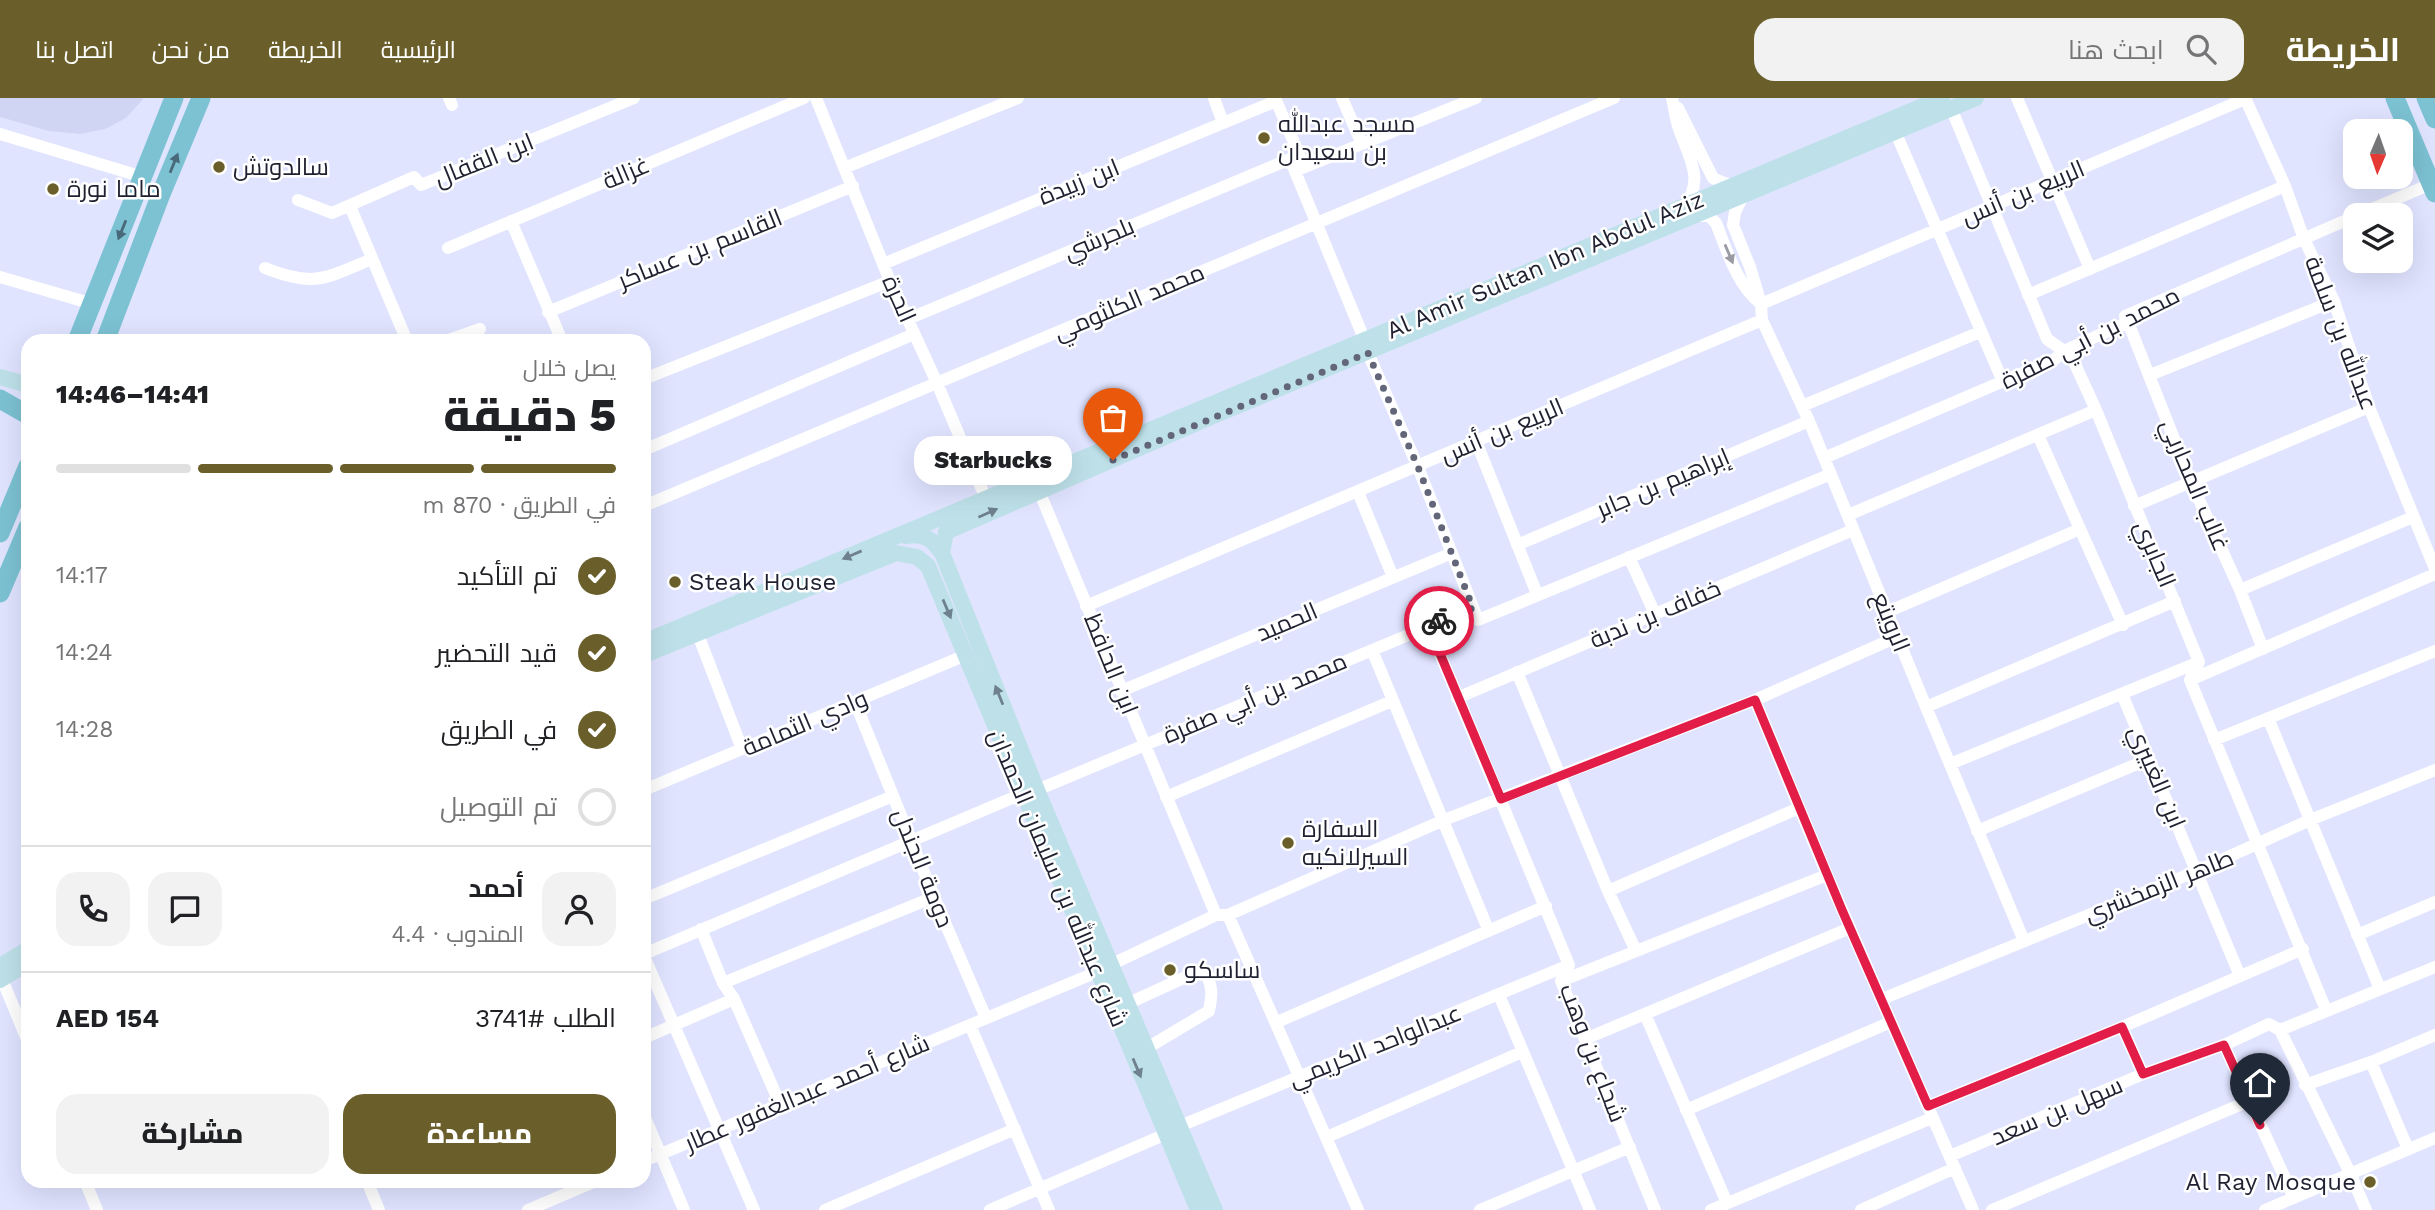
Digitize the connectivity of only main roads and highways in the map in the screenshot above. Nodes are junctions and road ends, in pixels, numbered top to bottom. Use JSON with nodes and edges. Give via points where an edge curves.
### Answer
{"nodes":[{"id":1,"x":174,"y":98,"type":"edge"},
{"id":2,"x":201,"y":98,"type":"edge"},
{"id":3,"x":2395,"y":98,"type":"edge"},
{"id":4,"x":2426,"y":98,"type":"edge"},
{"id":5,"x":2435,"y":120,"type":"edge"},
{"id":6,"x":2433,"y":189,"type":"edge"},
{"id":7,"x":81,"y":334,"type":"edge"},
{"id":8,"x":108,"y":334,"type":"edge"},
{"id":9,"x":0,"y":398,"type":"edge"},
{"id":10,"x":21,"y":411,"type":"edge"},
{"id":11,"x":21,"y":483,"type":"edge"},
{"id":12,"x":0,"y":533,"type":"edge"},
{"id":13,"x":21,"y":544,"type":"edge"},
{"id":14,"x":0,"y":593,"type":"edge"}],
"edges":[{"from":1,"to":7,"type":"main road","one_way":true},
{"from":8,"to":2,"type":"main road","one_way":true},
{"from":3,"to":6,"type":"main road"},
{"from":4,"to":5,"type":"main road"},
{"from":9,"to":10,"type":"main road"},
{"from":11,"to":12,"type":"main road"},
{"from":13,"to":14,"type":"main road"}]}
